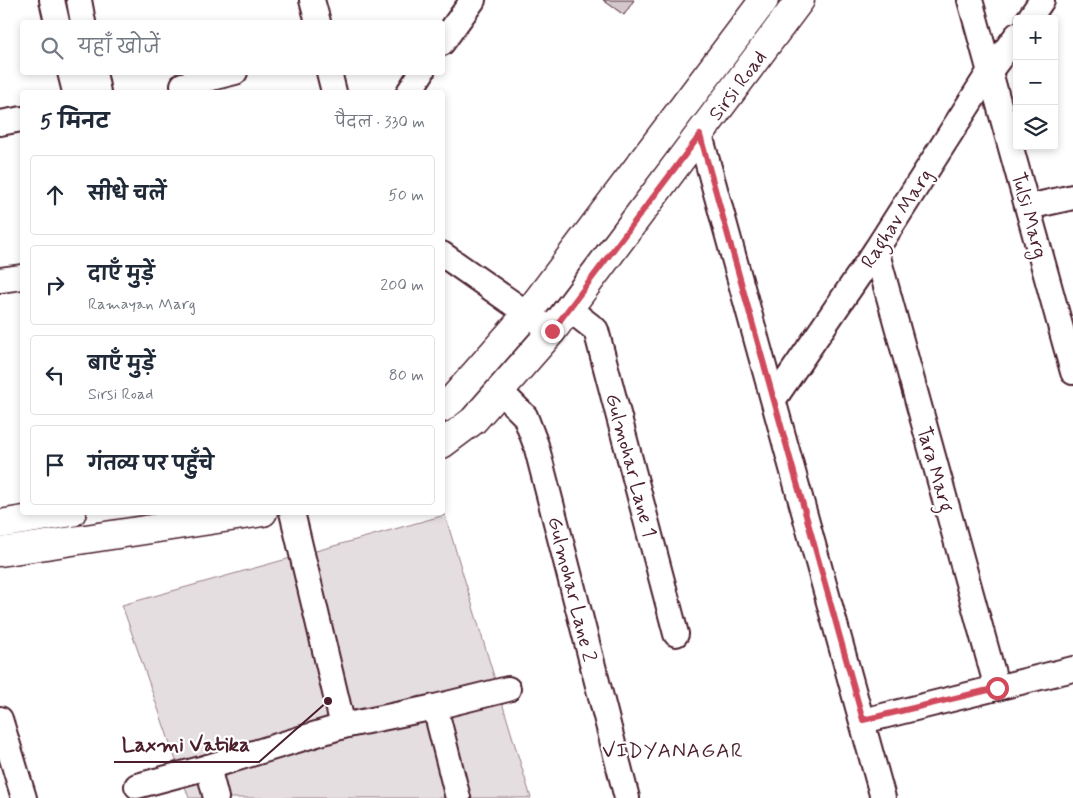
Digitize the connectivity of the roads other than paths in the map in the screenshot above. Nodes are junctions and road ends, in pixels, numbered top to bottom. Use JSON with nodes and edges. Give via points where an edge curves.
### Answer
{"nodes":[{"id":1,"x":52,"y":0,"type":"edge"},
{"id":2,"x":79,"y":0,"type":"edge"},
{"id":3,"x":312,"y":0,"type":"edge"},
{"id":4,"x":473,"y":0,"type":"edge"},
{"id":5,"x":764,"y":0,"type":"edge"},
{"id":6,"x":800,"y":0,"type":"edge"},
{"id":7,"x":970,"y":0,"type":"edge"},
{"id":8,"x":1042,"y":0,"type":"edge"},
{"id":9,"x":1032,"y":15,"type":"edge"},
{"id":10,"x":57,"y":20,"type":"edge"},
{"id":11,"x":83,"y":20,"type":"edge"},
{"id":12,"x":317,"y":20,"type":"edge"},
{"id":13,"x":445,"y":39,"type":"edge"},
{"id":14,"x":1013,"y":40,"type":"edge"},
{"id":15,"x":990,"y":71,"type":"junction"},
{"id":16,"x":71,"y":75,"type":"edge"},
{"id":17,"x":95,"y":75,"type":"edge"},
{"id":18,"x":222,"y":75,"type":"edge"},
{"id":19,"x":330,"y":75,"type":"edge"},
{"id":20,"x":420,"y":75,"type":"edge"},
{"id":21,"x":183,"y":84,"type":"dead end"},
{"id":22,"x":74,"y":90,"type":"edge"},
{"id":23,"x":98,"y":90,"type":"edge"},
{"id":24,"x":334,"y":90,"type":"edge"},
{"id":25,"x":410,"y":90,"type":"edge"},
{"id":26,"x":20,"y":119,"type":"edge"},
{"id":27,"x":0,"y":122,"type":"edge"},
{"id":28,"x":700,"y":135,"type":"junction"},
{"id":29,"x":1073,"y":197,"type":"edge"},
{"id":30,"x":1028,"y":207,"type":"junction"},
{"id":31,"x":876,"y":250,"type":"junction"},
{"id":32,"x":445,"y":256,"type":"edge"},
{"id":33,"x":20,"y":276,"type":"edge"},
{"id":34,"x":0,"y":280,"type":"edge"},
{"id":35,"x":569,"y":309,"type":"junction"},
{"id":36,"x":528,"y":314,"type":"junction"},
{"id":37,"x":552,"y":331,"type":"junction"},
{"id":38,"x":1073,"y":372,"type":"edge"},
{"id":39,"x":500,"y":392,"type":"junction"},
{"id":40,"x":774,"y":399,"type":"junction"},
{"id":41,"x":445,"y":406,"type":"edge"},
{"id":42,"x":445,"y":442,"type":"edge"},
{"id":43,"x":54,"y":515,"type":"edge"},
{"id":44,"x":220,"y":515,"type":"edge"},
{"id":45,"x":293,"y":515,"type":"edge"},
{"id":46,"x":178,"y":518,"type":"edge"},
{"id":47,"x":0,"y":524,"type":"edge"},
{"id":48,"x":0,"y":552,"type":"edge"},
{"id":49,"x":676,"y":634,"type":"dead end"},
{"id":50,"x":1073,"y":669,"type":"edge"},
{"id":51,"x":997,"y":688,"type":"junction"},
{"id":52,"x":508,"y":690,"type":"dead end"},
{"id":53,"x":435,"y":707,"type":"junction"},
{"id":54,"x":0,"y":719,"type":"edge"},
{"id":55,"x":863,"y":720,"type":"junction"},
{"id":56,"x":343,"y":726,"type":"junction"},
{"id":57,"x":6,"y":761,"type":"edge"},
{"id":58,"x":208,"y":767,"type":"junction"},
{"id":59,"x":137,"y":786,"type":"dead end"},
{"id":60,"x":24,"y":798,"type":"edge"},
{"id":61,"x":216,"y":798,"type":"edge"},
{"id":62,"x":458,"y":798,"type":"edge"},
{"id":63,"x":627,"y":798,"type":"edge"},
{"id":64,"x":883,"y":798,"type":"edge"}],
"edges":[{"from":1,"to":10,"type":"street"},
{"from":2,"to":11,"type":"street"},
{"from":3,"to":12,"type":"street"},
{"from":4,"to":13,"type":"street"},
{"from":5,"to":36,"type":"main road","name":"Sirsi Road"},
{"from":6,"to":28,"type":"main road","name":"Sirsi Road"},
{"from":7,"to":15,"type":"street","name":"Tulsi Marg"},
{"from":8,"to":9,"type":"street"},
{"from":14,"to":15,"type":"street","name":"Raghav Marg"},
{"from":15,"to":30,"type":"street","name":"Tulsi Marg"},
{"from":15,"to":31,"type":"street","name":"Raghav Marg"},
{"from":16,"to":22,"type":"street"},
{"from":17,"to":23,"type":"street"},
{"from":18,"to":21,"type":"street"},
{"from":19,"to":24,"type":"street"},
{"from":20,"to":25,"type":"street"},
{"from":26,"to":27,"type":"street"},
{"from":28,"to":35,"type":"main road","name":"Sirsi Road"},
{"from":28,"to":40,"type":"street"},
{"from":29,"to":30,"type":"street"},
{"from":30,"to":38,"type":"street","name":"Tulsi Marg"},
{"from":31,"to":40,"type":"street","name":"Raghav Marg"},
{"from":31,"to":51,"type":"street","name":"Tara Marg"},
{"from":32,"to":36,"type":"street"},
{"from":33,"to":34,"type":"street"},
{"from":35,"to":37,"type":"main road","name":"Sirsi Road"},
{"from":35,"to":49,"type":"street","name":"Gulmohar Lane 1","via":[[596,330]]},
{"from":36,"to":37,"type":"street"},
{"from":36,"to":41,"type":"main road","name":"Sirsi Road"},
{"from":37,"to":39,"type":"main road","name":"Sirsi Road"},
{"from":39,"to":42,"type":"main road","name":"Sirsi Road","via":[[474,420]]},
{"from":39,"to":63,"type":"street","name":"Gulmohar Lane 2","via":[[525,416],[536,445]]},
{"from":40,"to":55,"type":"street"},
{"from":43,"to":47,"type":"main road"},
{"from":44,"to":46,"type":"main road"},
{"from":45,"to":56,"type":"street"},
{"from":46,"to":48,"type":"main road"},
{"from":50,"to":51,"type":"street"},
{"from":51,"to":55,"type":"street"},
{"from":52,"to":53,"type":"street"},
{"from":53,"to":56,"type":"street"},
{"from":53,"to":62,"type":"street"},
{"from":54,"to":57,"type":"street"},
{"from":55,"to":64,"type":"street"},
{"from":56,"to":58,"type":"street"},
{"from":57,"to":60,"type":"street"},
{"from":58,"to":59,"type":"street"},
{"from":58,"to":61,"type":"street"}]}
